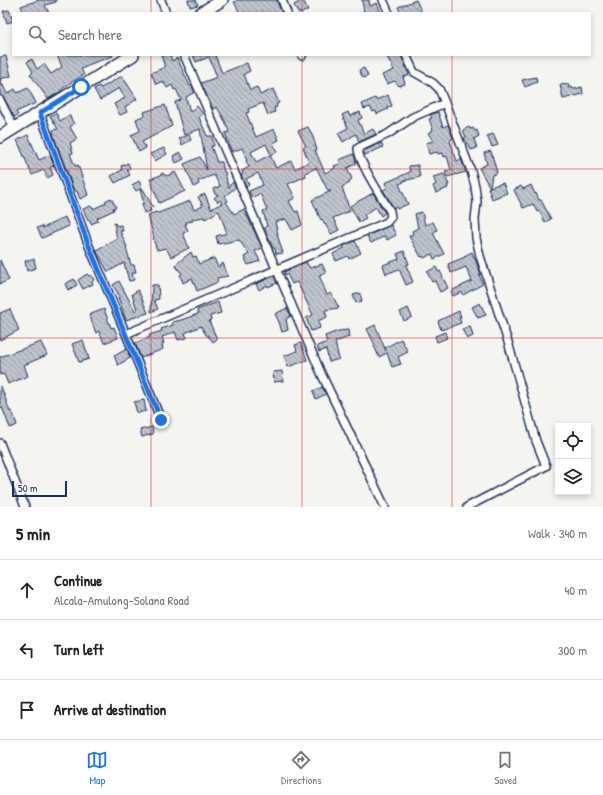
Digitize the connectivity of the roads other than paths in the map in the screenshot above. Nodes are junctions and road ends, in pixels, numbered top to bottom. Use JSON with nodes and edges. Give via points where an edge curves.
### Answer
{"nodes":[{"id":1,"x":161,"y":0,"type":"edge"},
{"id":2,"x":222,"y":0,"type":"edge"},
{"id":3,"x":282,"y":0,"type":"edge"},
{"id":4,"x":384,"y":0,"type":"edge"},
{"id":5,"x":166,"y":12,"type":"edge"},
{"id":6,"x":202,"y":12,"type":"edge"},
{"id":7,"x":287,"y":12,"type":"edge"},
{"id":8,"x":389,"y":12,"type":"edge"},
{"id":9,"x":131,"y":56,"type":"edge"},
{"id":10,"x":184,"y":56,"type":"edge"},
{"id":11,"x":406,"y":56,"type":"edge"},
{"id":12,"x":0,"y":100,"type":"edge"},
{"id":13,"x":445,"y":103,"type":"junction"},
{"id":14,"x":40,"y":113,"type":"junction"},
{"id":15,"x":14,"y":128,"type":"junction"},
{"id":16,"x":0,"y":137,"type":"edge"},
{"id":17,"x":276,"y":270,"type":"junction"},
{"id":18,"x":126,"y":334,"type":"junction"},
{"id":19,"x":161,"y":420,"type":"dead end"},
{"id":20,"x":0,"y":443,"type":"edge"},
{"id":21,"x":25,"y":507,"type":"edge"},
{"id":22,"x":385,"y":507,"type":"edge"},
{"id":23,"x":467,"y":507,"type":"edge"}],
"edges":[{"from":1,"to":5,"type":"street"},
{"from":2,"to":6,"type":"main road"},
{"from":3,"to":7,"type":"street"},
{"from":4,"to":8,"type":"street"},
{"from":9,"to":14,"type":"main road"},
{"from":10,"to":17,"type":"street"},
{"from":11,"to":13,"type":"street","via":[[414,72],[439,89]]},
{"from":12,"to":15,"type":"street"},
{"from":13,"to":17,"type":"street","via":[[413,117],[388,134],[358,148],[359,155],[390,212],[390,219]]},
{"from":13,"to":23,"type":"street","via":[[475,186],[476,232],[480,256],[546,466]]},
{"from":14,"to":15,"type":"main road"},
{"from":14,"to":18,"type":"street","via":[[89,246]]},
{"from":15,"to":16,"type":"main road"},
{"from":17,"to":18,"type":"street"},
{"from":17,"to":22,"type":"street"},
{"from":18,"to":19,"type":"street"},
{"from":20,"to":21,"type":"street"}]}
